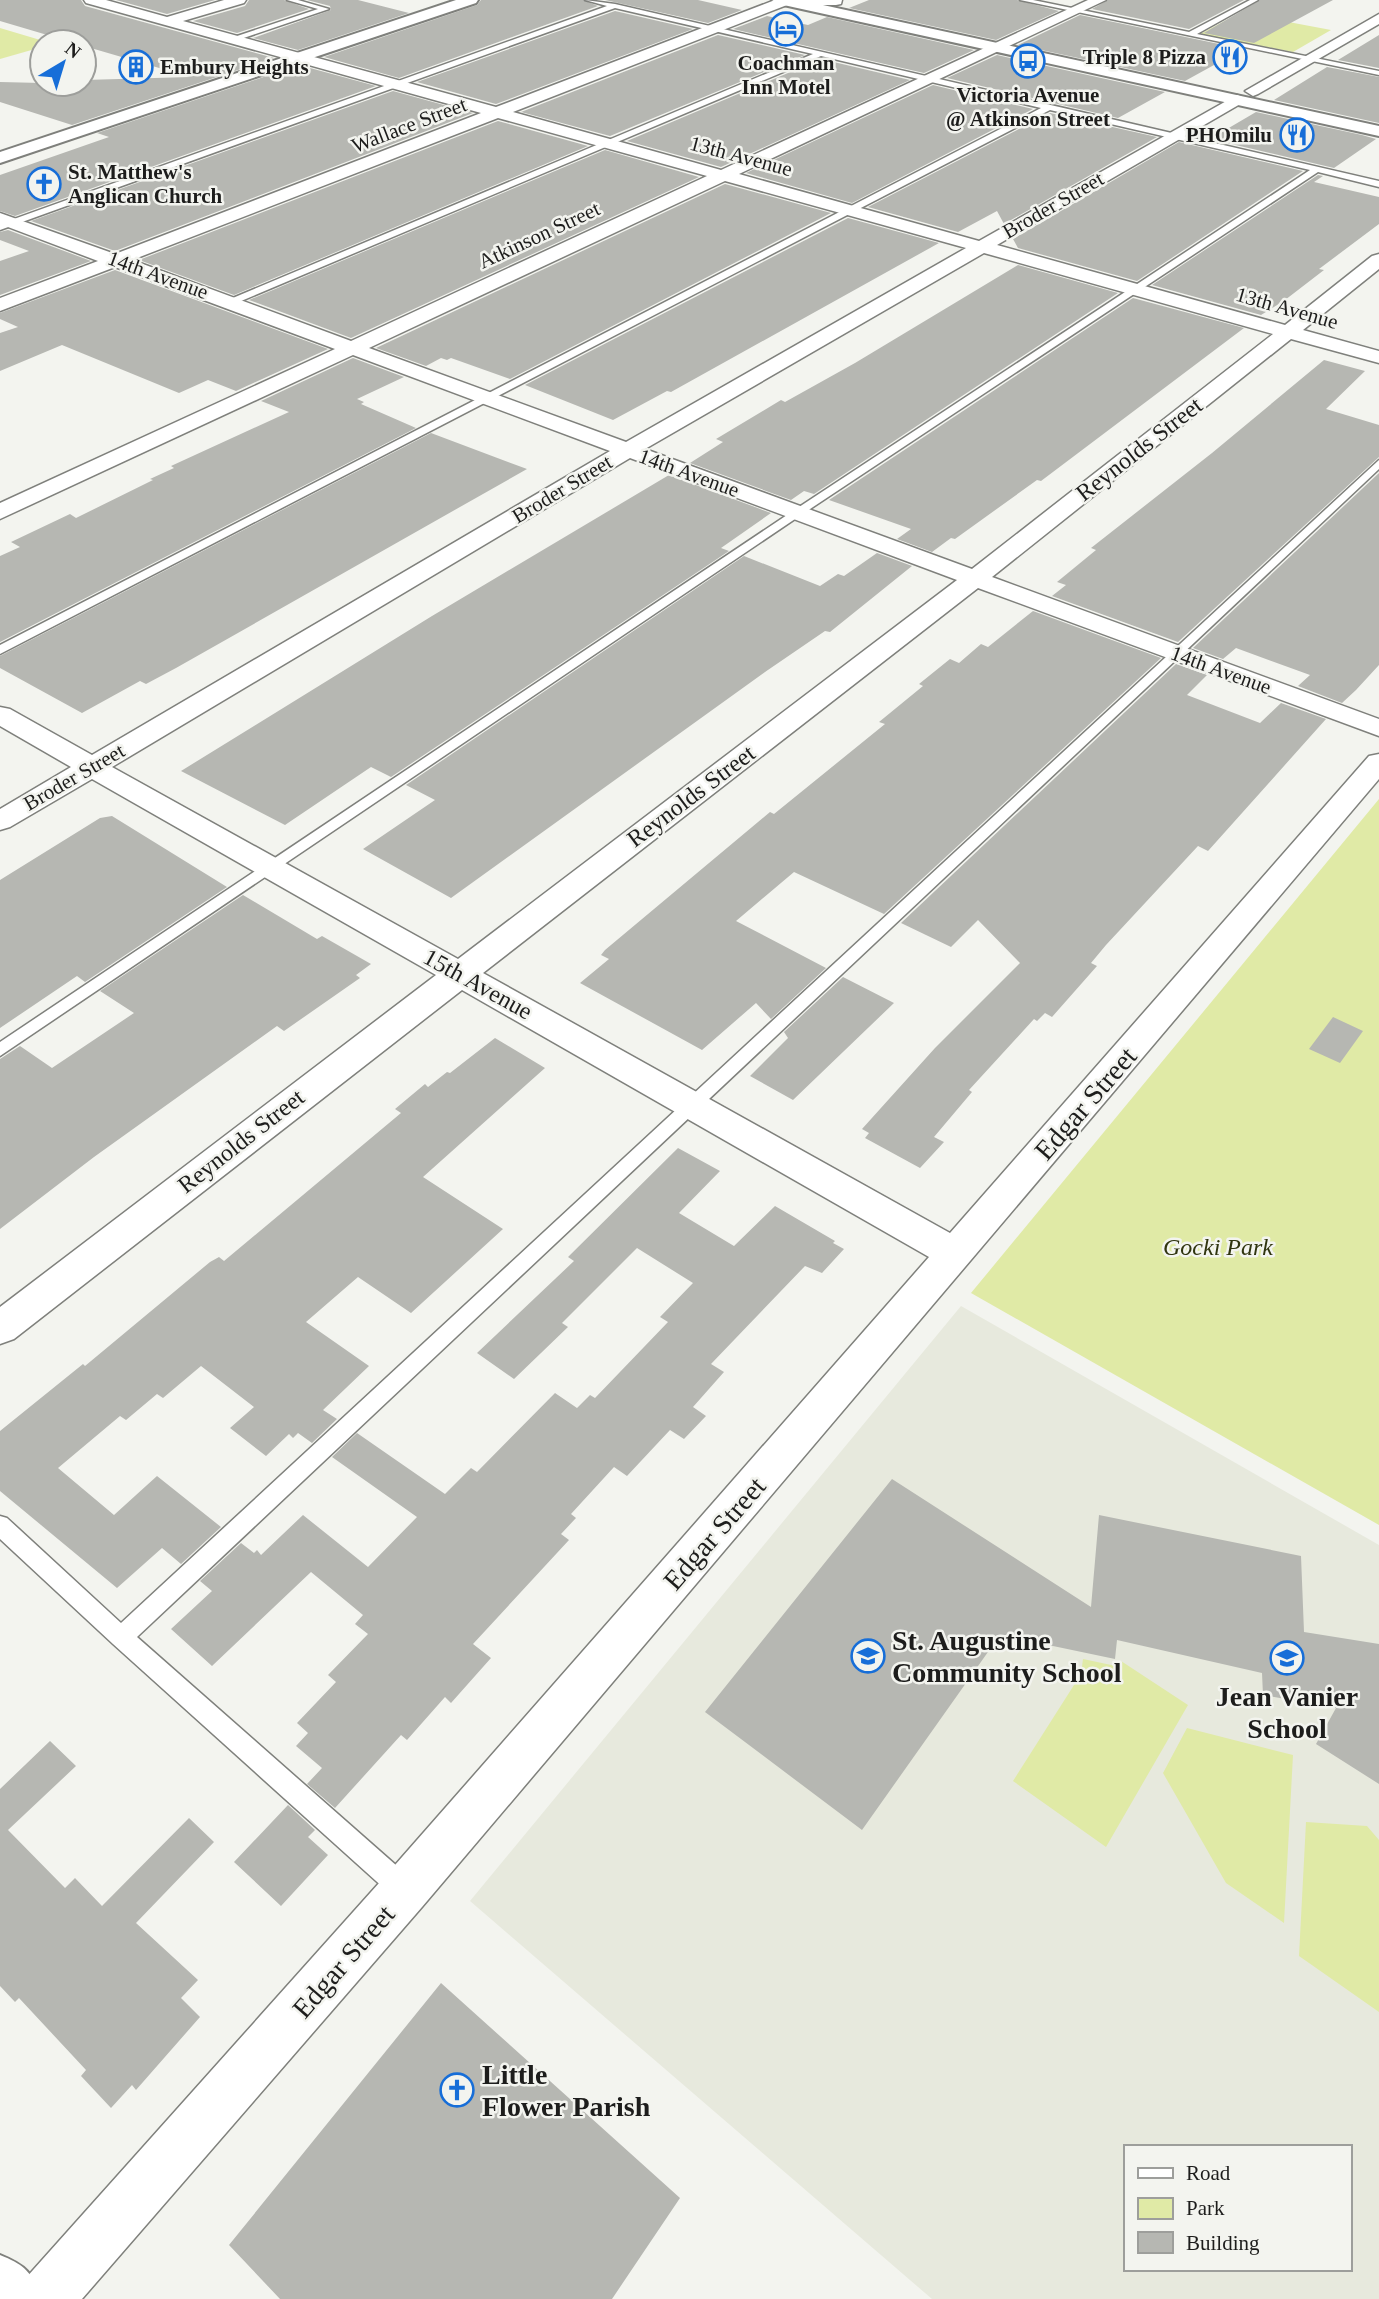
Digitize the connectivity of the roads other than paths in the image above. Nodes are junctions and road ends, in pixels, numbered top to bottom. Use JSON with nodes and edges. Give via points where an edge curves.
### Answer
{"nodes":[{"id":1,"x":91,"y":0,"type":"edge"},
{"id":2,"x":239,"y":0,"type":"edge"},
{"id":3,"x":290,"y":0,"type":"edge"},
{"id":4,"x":471,"y":0,"type":"edge"},
{"id":5,"x":588,"y":0,"type":"edge"},
{"id":6,"x":835,"y":0,"type":"edge"},
{"id":7,"x":1023,"y":0,"type":"edge"},
{"id":8,"x":1099,"y":0,"type":"edge"},
{"id":9,"x":1255,"y":0,"type":"edge"},
{"id":10,"x":782,"y":1,"type":"edge"},
{"id":11,"x":615,"y":6,"type":"junction"},
{"id":12,"x":1076,"y":11,"type":"junction"},
{"id":13,"x":1379,"y":18,"type":"edge"},
{"id":14,"x":168,"y":21,"type":"junction"},
{"id":15,"x":714,"y":29,"type":"junction"},
{"id":16,"x":1191,"y":34,"type":"junction"},
{"id":17,"x":232,"y":39,"type":"junction"},
{"id":18,"x":1014,"y":39,"type":"junction"},
{"id":19,"x":996,"y":47,"type":"junction"},
{"id":20,"x":820,"y":54,"type":"junction"},
{"id":21,"x":299,"y":58,"type":"junction"},
{"id":22,"x":1309,"y":58,"type":"junction"},
{"id":23,"x":1379,"y":73,"type":"edge"},
{"id":24,"x":928,"y":79,"type":"junction"},
{"id":25,"x":397,"y":85,"type":"junction"},
{"id":26,"x":1245,"y":95,"type":"junction"},
{"id":27,"x":1049,"y":107,"type":"junction"},
{"id":28,"x":499,"y":113,"type":"junction"},
{"id":29,"x":1379,"y":118,"type":"edge"},
{"id":30,"x":1379,"y":131,"type":"edge"},
{"id":31,"x":1173,"y":136,"type":"junction"},
{"id":32,"x":609,"y":143,"type":"junction"},
{"id":33,"x":0,"y":158,"type":"edge"},
{"id":34,"x":1316,"y":170,"type":"junction"},
{"id":35,"x":722,"y":175,"type":"junction"},
{"id":36,"x":1379,"y":184,"type":"edge"},
{"id":37,"x":851,"y":210,"type":"junction"},
{"id":38,"x":4,"y":222,"type":"edge"},
{"id":39,"x":981,"y":246,"type":"junction"},
{"id":40,"x":117,"y":260,"type":"junction"},
{"id":41,"x":1379,"y":260,"type":"edge"},
{"id":42,"x":1136,"y":289,"type":"junction"},
{"id":43,"x":231,"y":302,"type":"junction"},
{"id":44,"x":0,"y":305,"type":"edge"},
{"id":45,"x":1287,"y":332,"type":"junction"},
{"id":46,"x":351,"y":347,"type":"junction"},
{"id":47,"x":1379,"y":357,"type":"edge"},
{"id":48,"x":488,"y":398,"type":"junction"},
{"id":49,"x":628,"y":450,"type":"junction"},
{"id":50,"x":1379,"y":463,"type":"edge"},
{"id":51,"x":0,"y":512,"type":"edge"},
{"id":52,"x":797,"y":513,"type":"junction"},
{"id":53,"x":974,"y":579,"type":"junction"},
{"id":54,"x":0,"y":650,"type":"edge"},
{"id":55,"x":1174,"y":653,"type":"junction"},
{"id":56,"x":0,"y":715,"type":"edge"},
{"id":57,"x":1379,"y":728,"type":"edge"},
{"id":58,"x":1379,"y":762,"type":"edge"},
{"id":59,"x":92,"y":767,"type":"junction"},
{"id":60,"x":0,"y":821,"type":"edge"},
{"id":61,"x":272,"y":868,"type":"junction"},
{"id":62,"x":458,"y":973,"type":"junction"},
{"id":63,"x":0,"y":1051,"type":"edge"},
{"id":64,"x":691,"y":1105,"type":"junction"},
{"id":65,"x":955,"y":1254,"type":"junction"},
{"id":66,"x":0,"y":1328,"type":"edge"},
{"id":67,"x":0,"y":1525,"type":"edge"},
{"id":68,"x":121,"y":1637,"type":"junction"},
{"id":69,"x":405,"y":1891,"type":"junction"},
{"id":70,"x":0,"y":2286,"type":"edge"},
{"id":71,"x":11,"y":2299,"type":"edge"},
{"id":72,"x":45,"y":2299,"type":"edge"}],
"edges":[{"from":1,"to":14,"type":"street","name":"13th Avenue"},
{"from":2,"to":14,"type":"street"},
{"from":3,"to":17,"type":"lane","via":[[326,9]]},
{"from":4,"to":21,"type":"main road"},
{"from":5,"to":11,"type":"lane"},
{"from":6,"to":10,"type":"street","name":"Wallace Street"},
{"from":6,"to":18,"type":"main road"},
{"from":7,"to":12,"type":"lane"},
{"from":8,"to":12,"type":"street","name":"Atkinson Street"},
{"from":9,"to":16,"type":"lane"},
{"from":10,"to":15,"type":"street","name":"Wallace Street"},
{"from":10,"to":19,"type":"main road"},
{"from":11,"to":15,"type":"lane"},
{"from":11,"to":25,"type":"lane"},
{"from":12,"to":16,"type":"lane"},
{"from":12,"to":18,"type":"street","name":"Atkinson Street"},
{"from":13,"to":22,"type":"street","name":"Broder Street"},
{"from":14,"to":17,"type":"street","name":"13th Avenue"},
{"from":15,"to":20,"type":"lane"},
{"from":15,"to":28,"type":"street","name":"Wallace Street"},
{"from":16,"to":22,"type":"lane"},
{"from":17,"to":21,"type":"street","name":"13th Avenue"},
{"from":18,"to":19,"type":"street","name":"Atkinson Street"},
{"from":18,"to":26,"type":"main road"},
{"from":19,"to":24,"type":"street","name":"Atkinson Street"},
{"from":19,"to":26,"type":"main road"},
{"from":20,"to":24,"type":"lane"},
{"from":20,"to":32,"type":"lane"},
{"from":21,"to":25,"type":"street","name":"13th Avenue"},
{"from":21,"to":33,"type":"main road"},
{"from":22,"to":23,"type":"lane"},
{"from":22,"to":26,"type":"street","name":"Broder Street"},
{"from":24,"to":27,"type":"lane"},
{"from":24,"to":35,"type":"street","name":"Atkinson Street"},
{"from":25,"to":28,"type":"street","name":"13th Avenue"},
{"from":25,"to":38,"type":"lane"},
{"from":26,"to":29,"type":"main road"},
{"from":26,"to":30,"type":"main road"},
{"from":26,"to":31,"type":"street","name":"Broder Street"},
{"from":27,"to":31,"type":"lane"},
{"from":27,"to":37,"type":"lane"},
{"from":28,"to":32,"type":"street","name":"13th Avenue"},
{"from":28,"to":40,"type":"street","name":"Wallace Street"},
{"from":31,"to":34,"type":"lane"},
{"from":31,"to":39,"type":"street","name":"Broder Street"},
{"from":32,"to":35,"type":"street","name":"13th Avenue"},
{"from":32,"to":43,"type":"lane"},
{"from":34,"to":36,"type":"lane"},
{"from":34,"to":42,"type":"lane"},
{"from":35,"to":37,"type":"street","name":"13th Avenue"},
{"from":35,"to":46,"type":"street","name":"Atkinson Street"},
{"from":37,"to":39,"type":"street","name":"13th Avenue"},
{"from":37,"to":48,"type":"lane"},
{"from":38,"to":40,"type":"street","name":"14th Avenue"},
{"from":39,"to":42,"type":"street","name":"13th Avenue"},
{"from":39,"to":49,"type":"street","name":"Broder Street"},
{"from":40,"to":43,"type":"street","name":"14th Avenue"},
{"from":40,"to":44,"type":"street","name":"Wallace Street"},
{"from":41,"to":45,"type":"street","name":"Reynolds Street"},
{"from":42,"to":45,"type":"street","name":"13th Avenue"},
{"from":42,"to":52,"type":"lane"},
{"from":43,"to":46,"type":"street","name":"14th Avenue"},
{"from":45,"to":47,"type":"street","name":"13th Avenue"},
{"from":45,"to":53,"type":"street","name":"Reynolds Street"},
{"from":46,"to":48,"type":"street","name":"14th Avenue"},
{"from":46,"to":51,"type":"street","name":"Atkinson Street"},
{"from":48,"to":49,"type":"street","name":"14th Avenue"},
{"from":48,"to":54,"type":"lane"},
{"from":49,"to":52,"type":"street","name":"14th Avenue"},
{"from":49,"to":59,"type":"street","name":"Broder Street"},
{"from":50,"to":55,"type":"lane"},
{"from":52,"to":53,"type":"street","name":"14th Avenue"},
{"from":52,"to":61,"type":"lane"},
{"from":53,"to":55,"type":"street","name":"14th Avenue"},
{"from":53,"to":62,"type":"street","name":"Reynolds Street"},
{"from":55,"to":57,"type":"street","name":"14th Avenue"},
{"from":55,"to":64,"type":"lane"},
{"from":56,"to":59,"type":"street","name":"15th Avenue"},
{"from":58,"to":65,"type":"street","name":"Edgar Street"},
{"from":59,"to":60,"type":"street","name":"Broder Street"},
{"from":59,"to":61,"type":"street","name":"15th Avenue"},
{"from":61,"to":62,"type":"street","name":"15th Avenue"},
{"from":61,"to":63,"type":"lane"},
{"from":62,"to":64,"type":"street","name":"15th Avenue"},
{"from":62,"to":66,"type":"street","name":"Reynolds Street"},
{"from":64,"to":65,"type":"street","name":"15th Avenue"},
{"from":64,"to":68,"type":"lane"},
{"from":65,"to":69,"type":"street","name":"Edgar Street"},
{"from":67,"to":68,"type":"lane"},
{"from":68,"to":69,"type":"lane"},
{"from":69,"to":72,"type":"street","name":"Edgar Street"},
{"from":70,"to":71,"type":"main road"}]}
